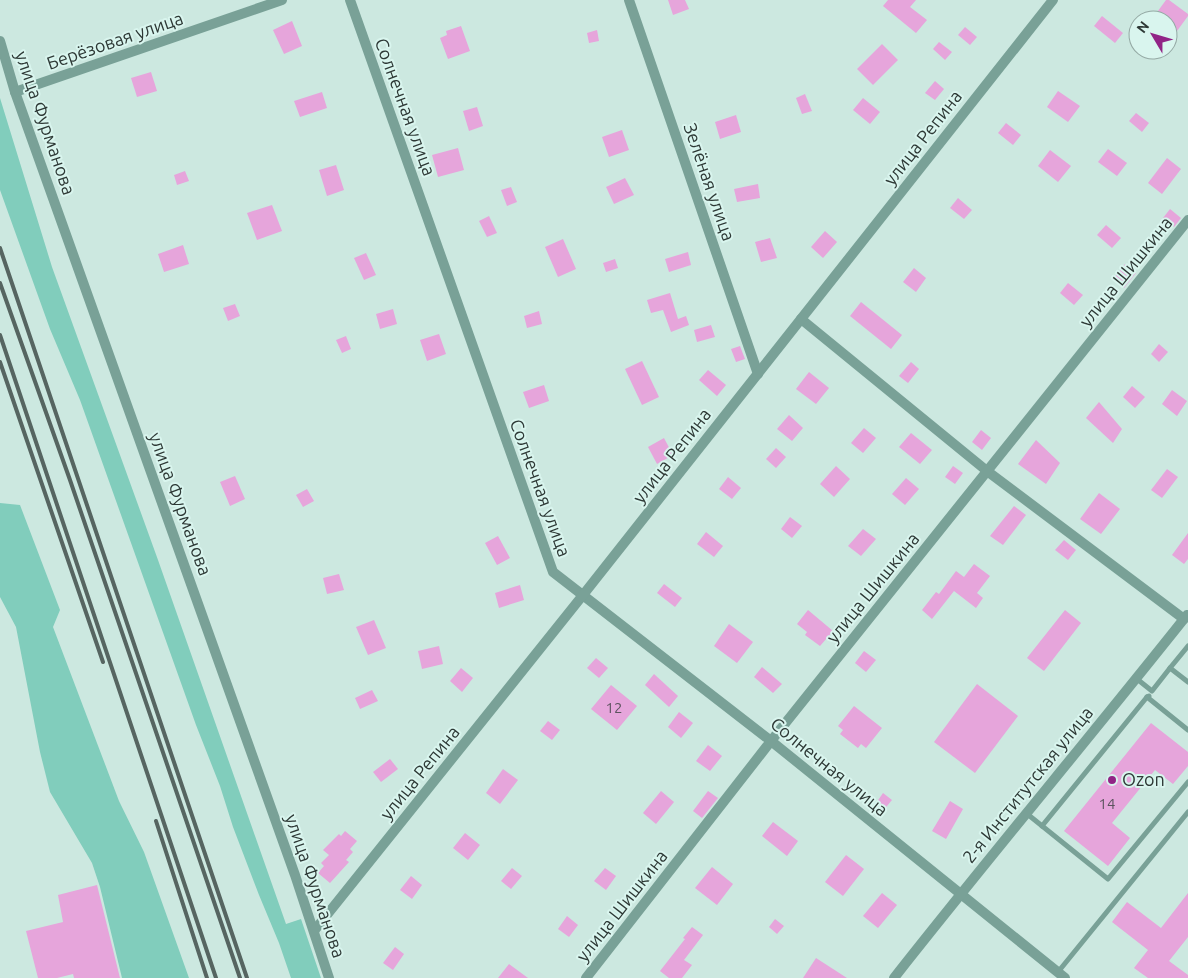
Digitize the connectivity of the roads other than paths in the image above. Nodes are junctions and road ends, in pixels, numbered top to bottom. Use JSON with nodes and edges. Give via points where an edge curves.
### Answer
{"nodes":[{"id":1,"x":282,"y":0,"type":"edge"},
{"id":2,"x":350,"y":0,"type":"edge"},
{"id":3,"x":629,"y":0,"type":"edge"},
{"id":4,"x":1053,"y":0,"type":"edge"},
{"id":5,"x":0,"y":41,"type":"edge"},
{"id":6,"x":15,"y":92,"type":"junction"},
{"id":7,"x":1188,"y":220,"type":"edge"},
{"id":8,"x":801,"y":319,"type":"junction"},
{"id":9,"x":758,"y":374,"type":"junction"},
{"id":10,"x":987,"y":471,"type":"junction"},
{"id":11,"x":583,"y":595,"type":"junction"},
{"id":12,"x":1186,"y":616,"type":"edge"},
{"id":13,"x":1188,"y":646,"type":"edge"},
{"id":14,"x":1170,"y":668,"type":"junction"},
{"id":15,"x":1137,"y":679,"type":"junction"},
{"id":16,"x":1188,"y":682,"type":"edge"},
{"id":17,"x":1152,"y":691,"type":"junction"},
{"id":18,"x":1147,"y":698,"type":"junction"},
{"id":19,"x":1188,"y":730,"type":"edge"},
{"id":20,"x":771,"y":741,"type":"junction"},
{"id":21,"x":1188,"y":782,"type":"edge"},
{"id":22,"x":1188,"y":812,"type":"edge"},
{"id":23,"x":1026,"y":813,"type":"junction"},
{"id":24,"x":1042,"y":826,"type":"junction"},
{"id":25,"x":960,"y":893,"type":"junction"},
{"id":26,"x":314,"y":931,"type":"junction"},
{"id":27,"x":1062,"y":975,"type":"edge"},
{"id":28,"x":329,"y":978,"type":"edge"},
{"id":29,"x":586,"y":978,"type":"edge"},
{"id":30,"x":894,"y":978,"type":"edge"}],
"edges":[{"from":1,"to":6,"type":"street","name":"Берёзовая улица"},
{"from":2,"to":11,"type":"street","name":"Солнечная улица","via":[[553,572]]},
{"from":3,"to":9,"type":"street","name":"Зелёная улица"},
{"from":4,"to":8,"type":"street","name":"улица Репина"},
{"from":5,"to":6,"type":"street","name":"улица Фурманова"},
{"from":6,"to":26,"type":"street","name":"улица Фурманова"},
{"from":7,"to":10,"type":"street","name":"улица Шишкина"},
{"from":8,"to":9,"type":"street","name":"улица Репина"},
{"from":8,"to":10,"type":"street"},
{"from":9,"to":11,"type":"street","name":"улица Репина"},
{"from":10,"to":12,"type":"street"},
{"from":10,"to":20,"type":"street","name":"улица Шишкина"},
{"from":11,"to":20,"type":"street","name":"Солнечная улица"},
{"from":11,"to":26,"type":"street","name":"улица Репина"},
{"from":12,"to":15,"type":"street","name":"2-я Институтская улица"},
{"from":13,"to":14,"type":"lane"},
{"from":14,"to":16,"type":"lane"},
{"from":14,"to":17,"type":"lane"},
{"from":15,"to":17,"type":"lane"},
{"from":15,"to":23,"type":"street","name":"2-я Институтская улица"},
{"from":17,"to":18,"type":"lane"},
{"from":18,"to":19,"type":"lane"},
{"from":18,"to":24,"type":"lane"},
{"from":20,"to":25,"type":"street","name":"Солнечная улица"},
{"from":20,"to":29,"type":"street","name":"улица Шишкина"},
{"from":21,"to":24,"type":"lane","via":[[1108,879]]},
{"from":22,"to":27,"type":"lane"},
{"from":23,"to":24,"type":"lane"},
{"from":23,"to":25,"type":"street","name":"2-я Институтская улица"},
{"from":25,"to":27,"type":"street","name":"Солнечная улица"},
{"from":25,"to":30,"type":"street","name":"2-я Институтская улица"},
{"from":26,"to":28,"type":"street","name":"улица Фурманова"}]}
